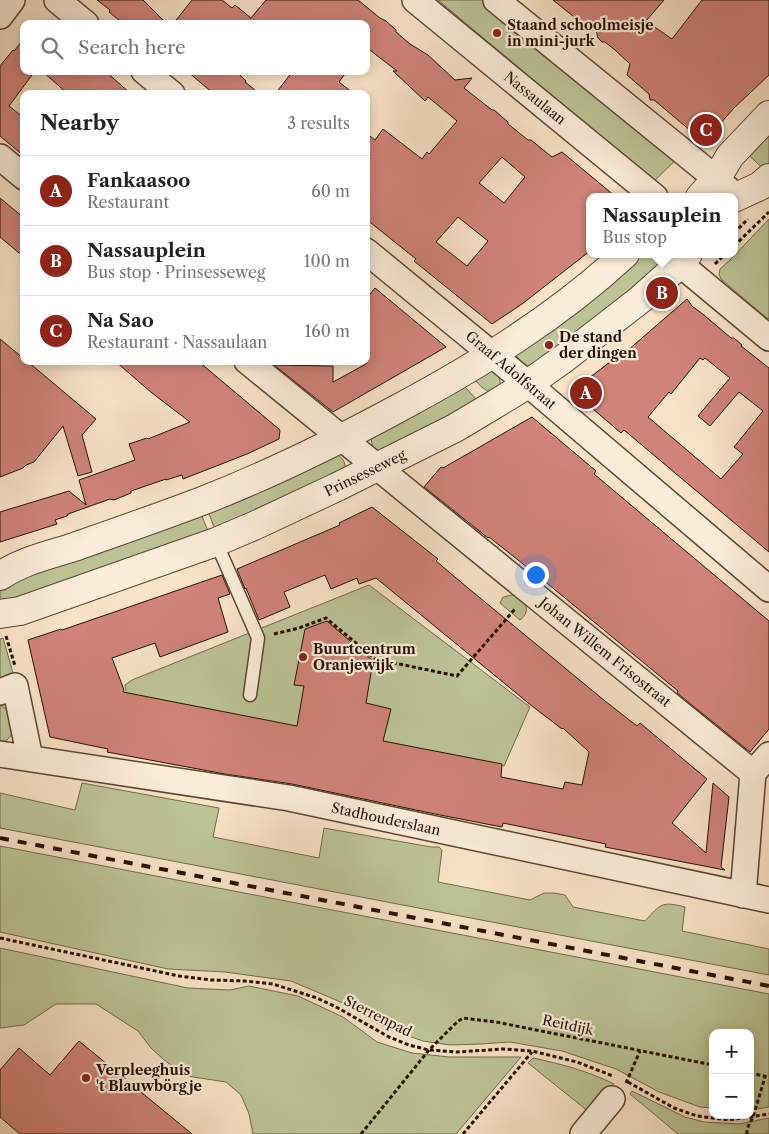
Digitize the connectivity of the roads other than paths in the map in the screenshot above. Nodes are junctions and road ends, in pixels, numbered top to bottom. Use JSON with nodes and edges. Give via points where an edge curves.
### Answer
{"nodes":[{"id":1,"x":12,"y":0,"type":"edge"},
{"id":2,"x":57,"y":0,"type":"edge"},
{"id":3,"x":415,"y":0,"type":"edge"},
{"id":4,"x":496,"y":0,"type":"edge"},
{"id":5,"x":0,"y":16,"type":"edge"},
{"id":6,"x":81,"y":20,"type":"edge"},
{"id":7,"x":149,"y":75,"type":"edge"},
{"id":8,"x":167,"y":90,"type":"edge"},
{"id":9,"x":769,"y":115,"type":"edge"},
{"id":10,"x":0,"y":157,"type":"edge"},
{"id":11,"x":20,"y":174,"type":"edge"},
{"id":12,"x":769,"y":178,"type":"edge"},
{"id":13,"x":708,"y":188,"type":"edge"},
{"id":14,"x":650,"y":193,"type":"edge"},
{"id":15,"x":723,"y":193,"type":"edge"},
{"id":16,"x":738,"y":196,"type":"edge"},
{"id":17,"x":370,"y":254,"type":"edge"},
{"id":18,"x":620,"y":258,"type":"edge"},
{"id":19,"x":684,"y":259,"type":"edge"},
{"id":20,"x":769,"y":338,"type":"edge"},
{"id":21,"x":493,"y":354,"type":"junction"},
{"id":22,"x":252,"y":365,"type":"edge"},
{"id":23,"x":528,"y":384,"type":"junction"},
{"id":24,"x":341,"y":438,"type":"junction"},
{"id":25,"x":378,"y":467,"type":"junction"},
{"id":26,"x":216,"y":542,"type":"junction"},
{"id":27,"x":0,"y":576,"type":"edge"},
{"id":28,"x":769,"y":589,"type":"edge"},
{"id":29,"x":2,"y":623,"type":"edge"},
{"id":30,"x":8,"y":689,"type":"edge"},
{"id":31,"x":250,"y":695,"type":"dead end"},
{"id":32,"x":0,"y":754,"type":"edge"},
{"id":33,"x":769,"y":754,"type":"edge"},
{"id":34,"x":30,"y":758,"type":"junction"},
{"id":35,"x":753,"y":773,"type":"junction"},
{"id":36,"x":743,"y":895,"type":"junction"},
{"id":37,"x":769,"y":900,"type":"edge"},
{"id":38,"x":620,"y":1090,"type":"road end"},
{"id":39,"x":583,"y":1134,"type":"edge"}],
"edges":[{"from":1,"to":5,"type":"street"},
{"from":2,"to":6,"type":"street"},
{"from":3,"to":14,"type":"street","name":"Nassaulaan"},
{"from":4,"to":13,"type":"street"},
{"from":7,"to":8,"type":"street"},
{"from":9,"to":13,"type":"street","via":[[730,156]]},
{"from":10,"to":11,"type":"street"},
{"from":12,"to":16,"type":"street"},
{"from":13,"to":15,"type":"street"},
{"from":17,"to":21,"type":"street","name":"Graaf Adolfstraat"},
{"from":18,"to":21,"type":"street","via":[[536,326]]},
{"from":19,"to":20,"type":"street"},
{"from":19,"to":23,"type":"street","name":"Prinsesseweg","via":[[604,328]]},
{"from":21,"to":23,"type":"street","name":"Graaf Adolfstraat"},
{"from":21,"to":24,"type":"street"},
{"from":22,"to":24,"type":"street","name":"Johan Willem Frisostraat"},
{"from":23,"to":25,"type":"street","name":"Prinsesseweg","via":[[455,428]]},
{"from":23,"to":28,"type":"street","name":"Graaf Adolfstraat"},
{"from":24,"to":25,"type":"street","name":"Johan Willem Frisostraat"},
{"from":24,"to":27,"type":"street","via":[[236,488],[16,567]]},
{"from":25,"to":26,"type":"street","name":"Prinsesseweg"},
{"from":25,"to":35,"type":"street","name":"Johan Willem Frisostraat"},
{"from":26,"to":29,"type":"street","name":"Prinsesseweg","via":[[20,610]]},
{"from":26,"to":31,"type":"lane","via":[[258,638]]},
{"from":30,"to":34,"type":"street"},
{"from":32,"to":34,"type":"street","name":"Stadhouderslaan"},
{"from":33,"to":35,"type":"street"},
{"from":34,"to":36,"type":"street","name":"Stadhouderslaan","via":[[289,798]]},
{"from":35,"to":36,"type":"street"},
{"from":36,"to":37,"type":"street","name":"Stadhouderslaan"},
{"from":38,"to":39,"type":"street"}]}
